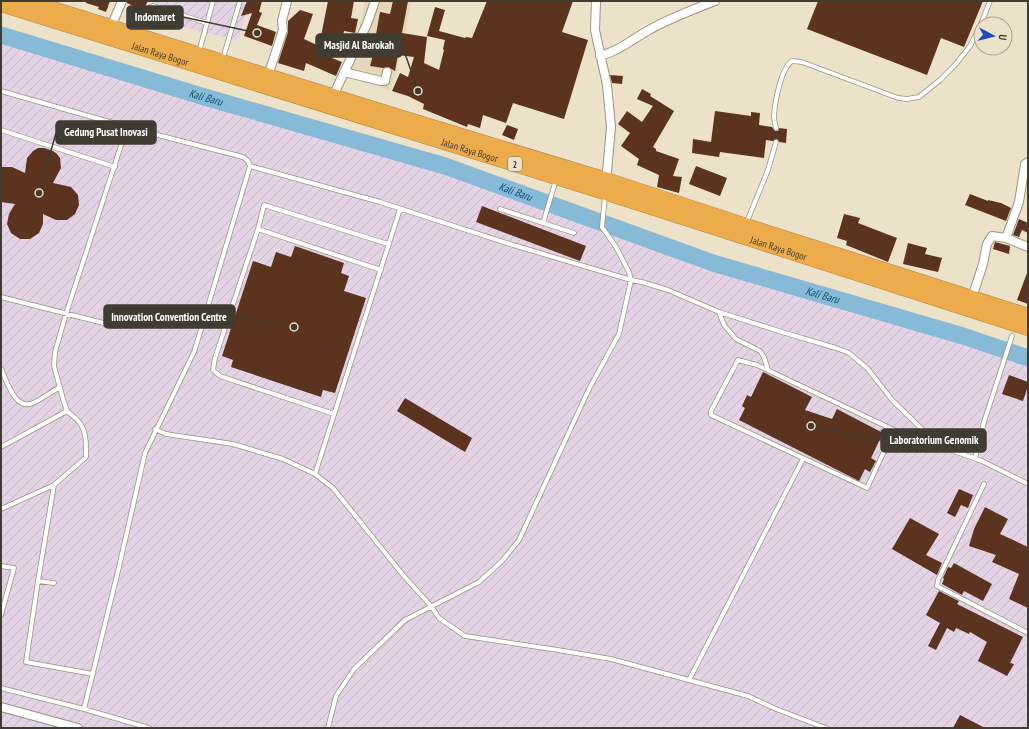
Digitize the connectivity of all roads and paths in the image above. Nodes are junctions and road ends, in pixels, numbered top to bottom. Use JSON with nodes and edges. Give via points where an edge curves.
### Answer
{"nodes":[{"id":1,"x":122,"y":1,"type":"edge"},
{"id":2,"x":214,"y":1,"type":"edge"},
{"id":3,"x":240,"y":1,"type":"edge"},
{"id":4,"x":287,"y":1,"type":"edge"},
{"id":5,"x":375,"y":1,"type":"edge"},
{"id":6,"x":596,"y":1,"type":"edge"},
{"id":7,"x":714,"y":1,"type":"edge"},
{"id":8,"x":990,"y":1,"type":"edge"},
{"id":9,"x":31,"y":2,"type":"edge"},
{"id":10,"x":1,"y":4,"type":"edge"},
{"id":11,"x":51,"y":4,"type":"edge"},
{"id":12,"x":984,"y":16,"type":"edge"},
{"id":13,"x":207,"y":23,"type":"junction"},
{"id":14,"x":111,"y":27,"type":"junction"},
{"id":15,"x":135,"y":34,"type":"junction"},
{"id":16,"x":973,"y":40,"type":"edge"},
{"id":17,"x":600,"y":56,"type":"junction"},
{"id":18,"x":197,"y":60,"type":"junction"},
{"id":19,"x":222,"y":62,"type":"junction"},
{"id":20,"x":344,"y":72,"type":"junction"},
{"id":21,"x":387,"y":72,"type":"dead end"},
{"id":22,"x":268,"y":76,"type":"junction"},
{"id":23,"x":1,"y":91,"type":"edge"},
{"id":24,"x":333,"y":96,"type":"junction"},
{"id":25,"x":127,"y":127,"type":"junction"},
{"id":26,"x":776,"y":128,"type":"dead end"},
{"id":27,"x":1,"y":130,"type":"edge"},
{"id":28,"x":776,"y":142,"type":"dead end"},
{"id":29,"x":1028,"y":162,"type":"edge"},
{"id":30,"x":250,"y":166,"type":"junction"},
{"id":31,"x":115,"y":167,"type":"junction"},
{"id":32,"x":559,"y":172,"type":"junction"},
{"id":33,"x":605,"y":186,"type":"junction"},
{"id":34,"x":1019,"y":202,"type":"junction"},
{"id":35,"x":1028,"y":204,"type":"edge"},
{"id":36,"x":400,"y":209,"type":"junction"},
{"id":37,"x":500,"y":209,"type":"dead end"},
{"id":38,"x":543,"y":223,"type":"junction"},
{"id":39,"x":746,"y":226,"type":"junction"},
{"id":40,"x":258,"y":229,"type":"junction"},
{"id":41,"x":574,"y":233,"type":"dead end"},
{"id":42,"x":1006,"y":238,"type":"junction"},
{"id":43,"x":388,"y":244,"type":"junction"},
{"id":44,"x":1028,"y":247,"type":"edge"},
{"id":45,"x":381,"y":270,"type":"junction"},
{"id":46,"x":631,"y":280,"type":"junction"},
{"id":47,"x":1,"y":297,"type":"edge"},
{"id":48,"x":972,"y":298,"type":"junction"},
{"id":49,"x":719,"y":312,"type":"junction"},
{"id":50,"x":66,"y":314,"type":"junction"},
{"id":51,"x":1028,"y":316,"type":"edge"},
{"id":52,"x":115,"y":326,"type":"dead end"},
{"id":53,"x":1028,"y":328,"type":"edge"},
{"id":54,"x":1011,"y":337,"type":"dead end"},
{"id":55,"x":1,"y":369,"type":"edge"},
{"id":56,"x":768,"y":370,"type":"junction"},
{"id":57,"x":60,"y":387,"type":"junction"},
{"id":58,"x":67,"y":411,"type":"junction"},
{"id":59,"x":334,"y":414,"type":"junction"},
{"id":60,"x":155,"y":429,"type":"junction"},
{"id":61,"x":1,"y":447,"type":"edge"},
{"id":62,"x":975,"y":458,"type":"junction"},
{"id":63,"x":803,"y":459,"type":"junction"},
{"id":64,"x":315,"y":474,"type":"junction"},
{"id":65,"x":984,"y":484,"type":"dead end"},
{"id":66,"x":1028,"y":484,"type":"edge"},
{"id":67,"x":54,"y":485,"type":"junction"},
{"id":68,"x":1,"y":509,"type":"edge"},
{"id":69,"x":1,"y":566,"type":"edge"},
{"id":70,"x":38,"y":581,"type":"junction"},
{"id":71,"x":54,"y":583,"type":"dead end"},
{"id":72,"x":431,"y":606,"type":"junction"},
{"id":73,"x":1,"y":615,"type":"edge"},
{"id":74,"x":1028,"y":633,"type":"edge"},
{"id":75,"x":93,"y":674,"type":"junction"},
{"id":76,"x":689,"y":680,"type":"junction"},
{"id":77,"x":1,"y":688,"type":"edge"},
{"id":78,"x":1,"y":707,"type":"edge"},
{"id":79,"x":84,"y":708,"type":"junction"},
{"id":80,"x":78,"y":728,"type":"edge"},
{"id":81,"x":149,"y":728,"type":"edge"},
{"id":82,"x":328,"y":728,"type":"edge"},
{"id":83,"x":826,"y":728,"type":"edge"}],
"edges":[{"from":1,"to":14,"type":"street"},
{"from":2,"to":13,"type":"lane"},
{"from":3,"to":19,"type":"lane"},
{"from":4,"to":22,"type":"street","via":[[282,21],[283,30]]},
{"from":5,"to":20,"type":"street"},
{"from":6,"to":17,"type":"street","via":[[596,30]]},
{"from":7,"to":17,"type":"street","via":[[677,15],[621,48]]},
{"from":8,"to":12,"type":"lane"},
{"from":9,"to":11,"type":"highway","name":"Jalan Raya Bogor","number":"2"},
{"from":10,"to":18,"type":"highway","name":"Jalan Raya Bogor","number":"2"},
{"from":11,"to":14,"type":"highway","name":"Jalan Raya Bogor","number":"2"},
{"from":13,"to":15,"type":"lane","via":[[153,6],[142,18]]},
{"from":13,"to":18,"type":"lane"},
{"from":14,"to":15,"type":"highway","name":"Jalan Raya Bogor","number":"2"},
{"from":15,"to":18,"type":"highway","name":"Jalan Raya Bogor","number":"2"},
{"from":16,"to":26,"type":"lane","via":[[956,65],[924,94],[913,98],[898,98],[802,62],[792,61],[786,66],[782,78],[774,116]]},
{"from":17,"to":33,"type":"street","via":[[607,85],[611,127]]},
{"from":18,"to":19,"type":"highway","name":"Jalan Raya Bogor","number":"2"},
{"from":18,"to":32,"type":"highway","name":"Jalan Raya Bogor","number":"2"},
{"from":19,"to":22,"type":"highway","name":"Jalan Raya Bogor","number":"2"},
{"from":20,"to":21,"type":"street","via":[[381,81],[385,81]]},
{"from":20,"to":24,"type":"street"},
{"from":22,"to":24,"type":"highway","name":"Jalan Raya Bogor","number":"2"},
{"from":23,"to":25,"type":"lane"},
{"from":24,"to":32,"type":"highway","name":"Jalan Raya Bogor","number":"2"},
{"from":25,"to":30,"type":"lane","via":[[243,158]]},
{"from":25,"to":31,"type":"lane"},
{"from":27,"to":31,"type":"lane"},
{"from":28,"to":39,"type":"lane"},
{"from":29,"to":34,"type":"street","via":[[1025,164]]},
{"from":30,"to":36,"type":"lane"},
{"from":30,"to":60,"type":"lane","via":[[194,352]]},
{"from":31,"to":50,"type":"lane"},
{"from":32,"to":33,"type":"highway","name":"Jalan Raya Bogor","number":"2"},
{"from":32,"to":38,"type":"lane"},
{"from":33,"to":39,"type":"highway","name":"Jalan Raya Bogor","number":"2"},
{"from":33,"to":46,"type":"lane","via":[[602,227],[616,246]]},
{"from":33,"to":53,"type":"highway","name":"Jalan Raya Bogor","number":"2"},
{"from":34,"to":35,"type":"street"},
{"from":34,"to":42,"type":"street"},
{"from":36,"to":43,"type":"lane"},
{"from":36,"to":46,"type":"lane"},
{"from":37,"to":38,"type":"lane"},
{"from":38,"to":41,"type":"lane"},
{"from":39,"to":48,"type":"highway","name":"Jalan Raya Bogor","number":"2"},
{"from":40,"to":43,"type":"lane","via":[[264,205]]},
{"from":40,"to":45,"type":"lane"},
{"from":40,"to":59,"type":"lane","via":[[213,370],[220,376]]},
{"from":42,"to":44,"type":"street"},
{"from":42,"to":48,"type":"street","via":[[992,236],[987,244]]},
{"from":43,"to":45,"type":"lane"},
{"from":45,"to":59,"type":"lane"},
{"from":46,"to":49,"type":"lane","via":[[668,290]]},
{"from":46,"to":72,"type":"lane","via":[[619,334],[589,389],[519,540],[502,561],[479,582]]},
{"from":47,"to":50,"type":"lane"},
{"from":48,"to":51,"type":"highway","name":"Jalan Raya Bogor","number":"2"},
{"from":49,"to":56,"type":"lane","via":[[724,325],[736,338],[760,351]]},
{"from":49,"to":62,"type":"lane","via":[[849,353],[867,368],[893,401],[928,437],[948,449]]},
{"from":50,"to":52,"type":"lane"},
{"from":50,"to":57,"type":"lane","via":[[55,352],[54,366]]},
{"from":54,"to":62,"type":"lane"},
{"from":55,"to":57,"type":"lane","via":[[14,398],[22,403],[32,404]]},
{"from":56,"to":63,"type":"lane","via":[[738,360],[710,411],[711,415]]},
{"from":56,"to":63,"type":"lane","via":[[894,430],[867,488]]},
{"from":57,"to":58,"type":"lane"},
{"from":58,"to":61,"type":"lane"},
{"from":58,"to":67,"type":"lane","via":[[79,422],[83,430],[86,457]]},
{"from":59,"to":64,"type":"lane"},
{"from":60,"to":64,"type":"lane","via":[[166,434],[240,446],[283,459]]},
{"from":60,"to":75,"type":"lane","via":[[144,453]]},
{"from":62,"to":66,"type":"lane"},
{"from":63,"to":76,"type":"lane"},
{"from":64,"to":72,"type":"lane","via":[[333,488]]},
{"from":65,"to":74,"type":"lane","via":[[937,586]]},
{"from":67,"to":68,"type":"lane"},
{"from":67,"to":70,"type":"lane"},
{"from":69,"to":73,"type":"lane","via":[[14,568]]},
{"from":70,"to":71,"type":"lane"},
{"from":70,"to":75,"type":"lane","via":[[26,662]]},
{"from":72,"to":76,"type":"lane","via":[[439,618],[465,636],[611,660]]},
{"from":72,"to":82,"type":"lane","via":[[405,620],[354,669],[336,696]]},
{"from":75,"to":79,"type":"lane"},
{"from":76,"to":83,"type":"lane","via":[[748,696]]},
{"from":77,"to":79,"type":"lane"},
{"from":78,"to":80,"type":"street"},
{"from":79,"to":81,"type":"lane"}]}
